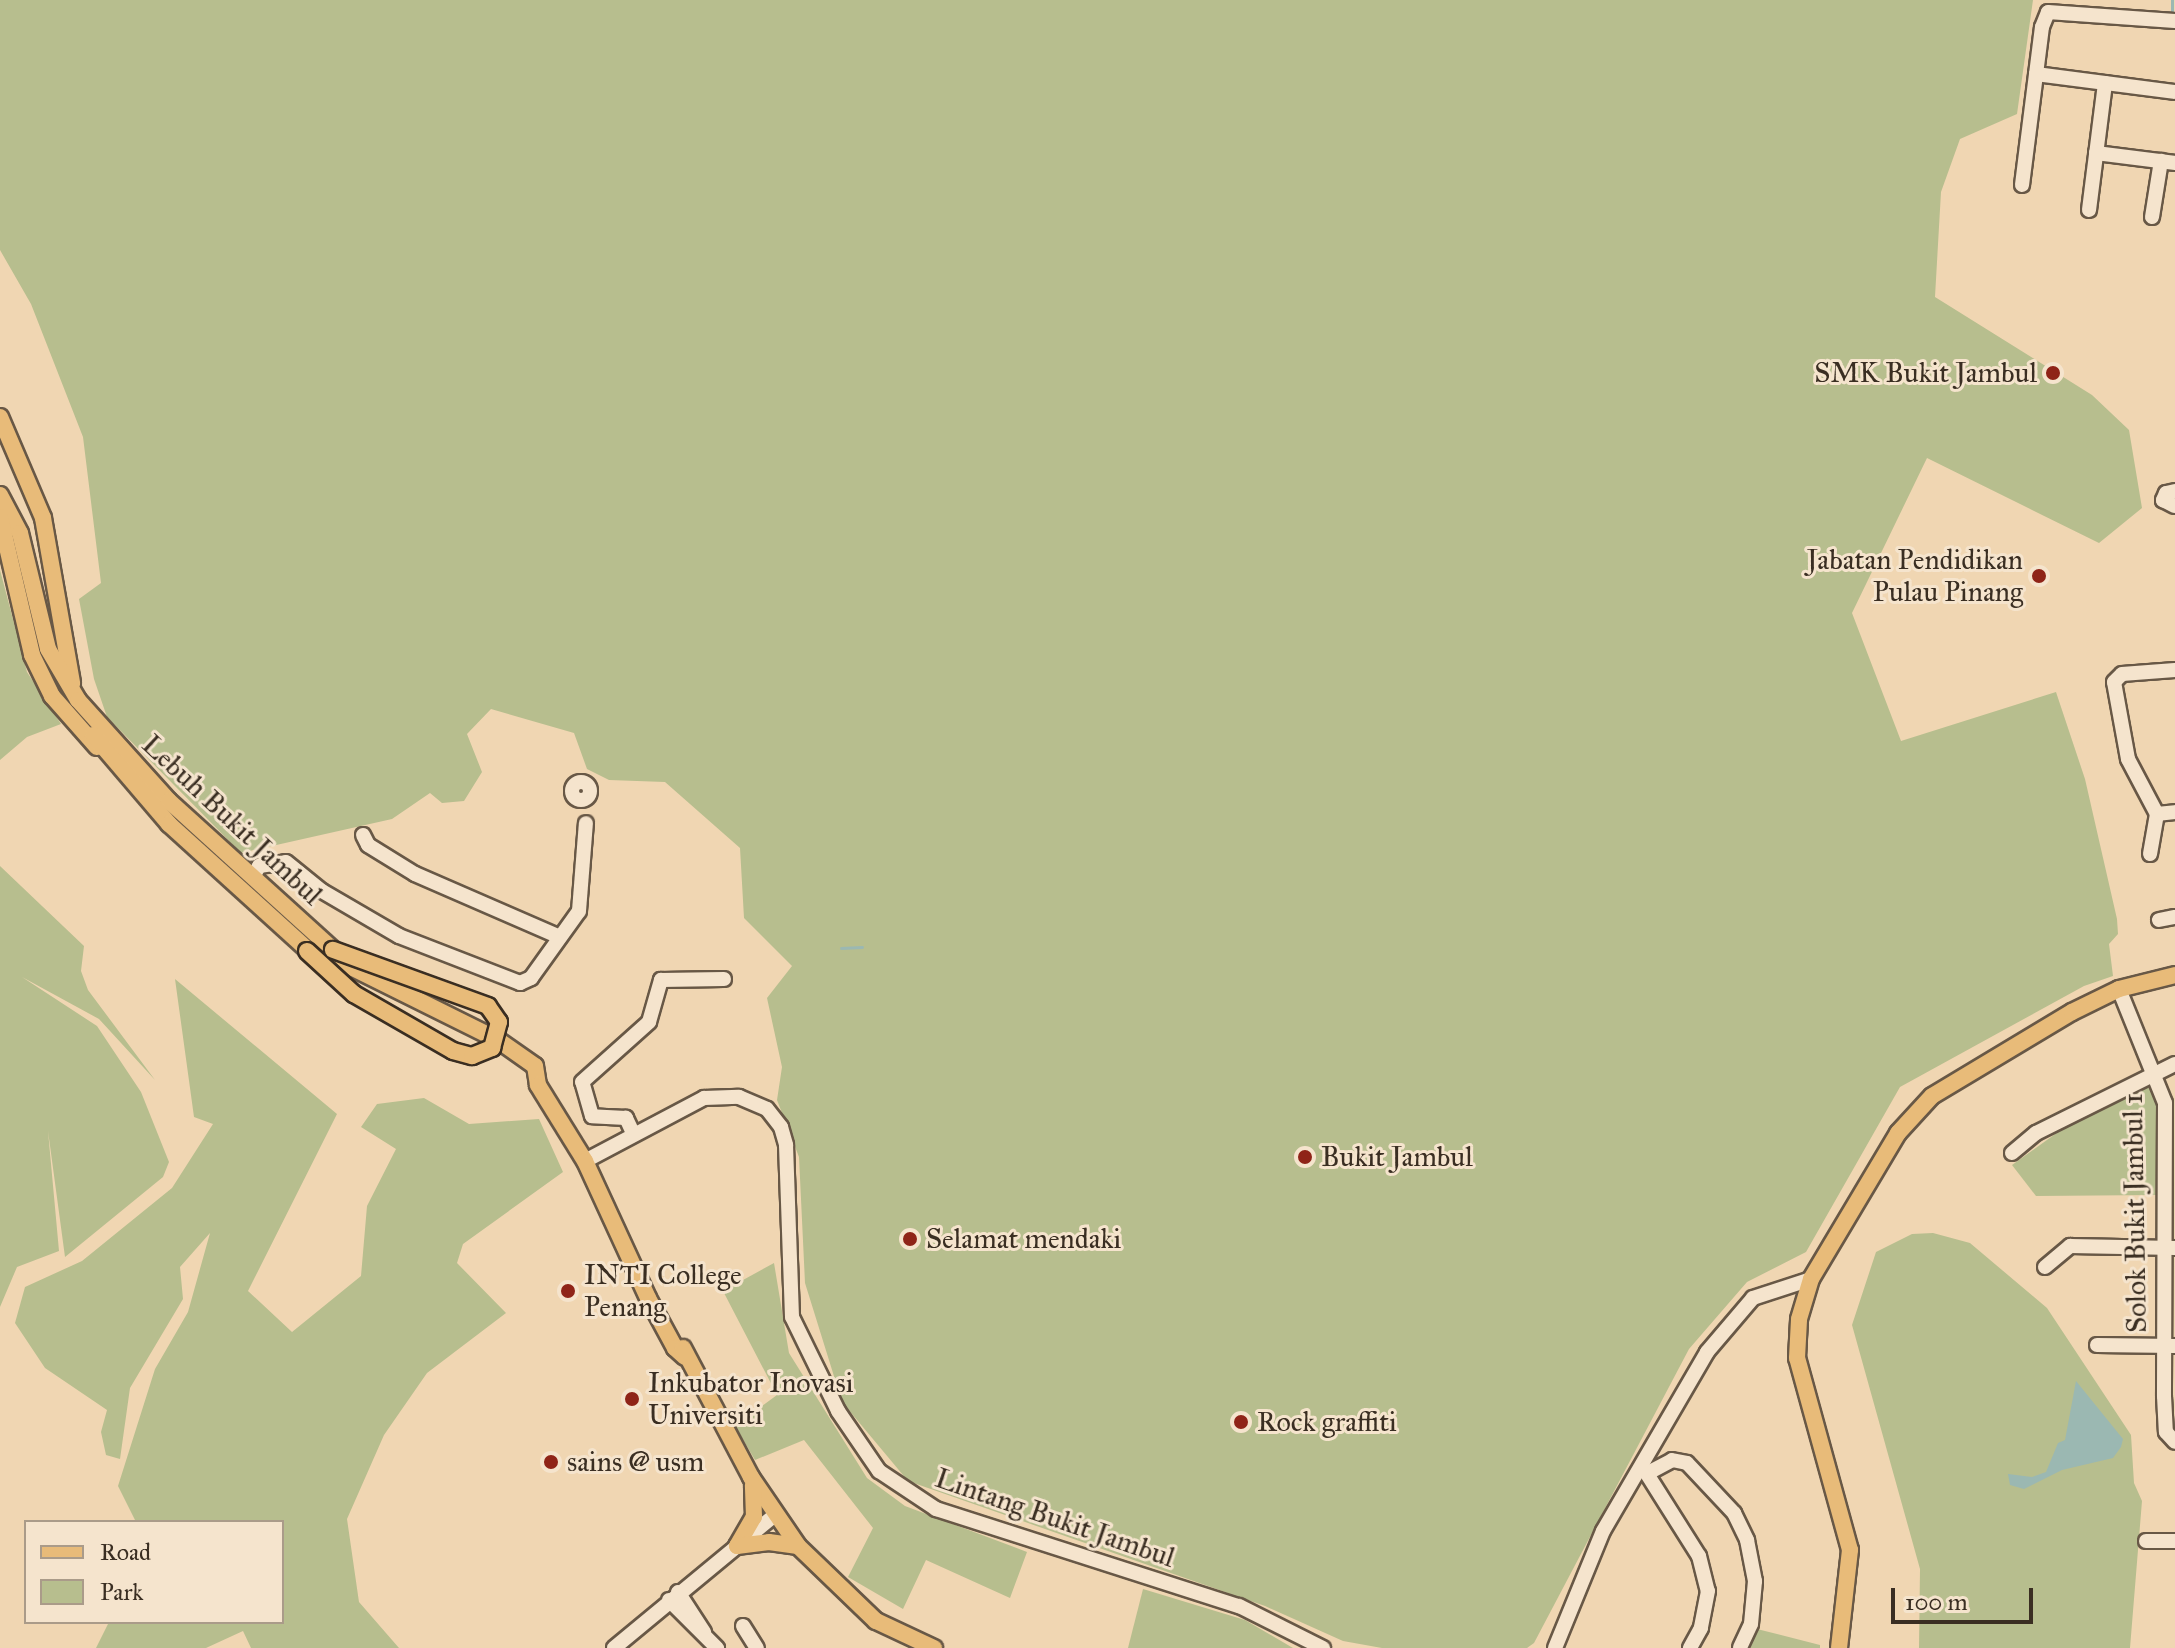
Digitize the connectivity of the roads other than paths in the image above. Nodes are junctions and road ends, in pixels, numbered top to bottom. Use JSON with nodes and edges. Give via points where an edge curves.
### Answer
{"nodes":[{"id":1,"x":2169,"y":20,"type":"edge"},
{"id":2,"x":2036,"y":74,"type":"junction"},
{"id":3,"x":2105,"y":83,"type":"junction"},
{"id":4,"x":2174,"y":92,"type":"edge"},
{"id":5,"x":2096,"y":153,"type":"junction"},
{"id":6,"x":2168,"y":162,"type":"edge"},
{"id":7,"x":2022,"y":185,"type":"dead end"},
{"id":8,"x":2089,"y":210,"type":"dead end"},
{"id":9,"x":2152,"y":217,"type":"dead end"},
{"id":10,"x":0,"y":417,"type":"edge"},
{"id":11,"x":2175,"y":491,"type":"edge"},
{"id":12,"x":0,"y":495,"type":"edge"},
{"id":13,"x":2175,"y":506,"type":"edge"},
{"id":14,"x":0,"y":510,"type":"edge"},
{"id":15,"x":0,"y":517,"type":"edge"},
{"id":16,"x":2175,"y":670,"type":"edge"},
{"id":17,"x":78,"y":700,"type":"junction"},
{"id":18,"x":126,"y":777,"type":"junction"},
{"id":19,"x":585,"y":798,"type":"dead end"},
{"id":20,"x":2175,"y":812,"type":"edge"},
{"id":21,"x":2157,"y":814,"type":"junction"},
{"id":22,"x":363,"y":835,"type":"dead end"},
{"id":23,"x":2150,"y":854,"type":"dead end"},
{"id":24,"x":253,"y":877,"type":"junction"},
{"id":25,"x":2175,"y":917,"type":"edge"},
{"id":26,"x":2159,"y":920,"type":"dead end"},
{"id":27,"x":560,"y":937,"type":"junction"},
{"id":28,"x":333,"y":950,"type":"junction"},
{"id":29,"x":307,"y":951,"type":"junction"},
{"id":30,"x":2175,"y":975,"type":"edge"},
{"id":31,"x":724,"y":979,"type":"dead end"},
{"id":32,"x":2119,"y":989,"type":"junction"},
{"id":33,"x":2175,"y":1064,"type":"edge"},
{"id":34,"x":2156,"y":1070,"type":"junction"},
{"id":35,"x":538,"y":1085,"type":"junction"},
{"id":36,"x":633,"y":1133,"type":"junction"},
{"id":37,"x":2012,"y":1153,"type":"dead end"},
{"id":38,"x":2170,"y":1154,"type":"edge"},
{"id":39,"x":585,"y":1161,"type":"junction"},
{"id":40,"x":2170,"y":1248,"type":"edge"},
{"id":41,"x":2045,"y":1267,"type":"dead end"},
{"id":42,"x":1811,"y":1279,"type":"junction"},
{"id":43,"x":2097,"y":1345,"type":"dead end"},
{"id":44,"x":2169,"y":1346,"type":"edge"},
{"id":45,"x":2175,"y":1442,"type":"edge"},
{"id":46,"x":1645,"y":1469,"type":"junction"},
{"id":47,"x":751,"y":1477,"type":"junction"},
{"id":48,"x":775,"y":1515,"type":"junction"},
{"id":49,"x":2146,"y":1541,"type":"dead end"},
{"id":50,"x":2175,"y":1541,"type":"edge"},
{"id":51,"x":737,"y":1546,"type":"junction"},
{"id":52,"x":798,"y":1546,"type":"junction"},
{"id":53,"x":701,"y":1574,"type":"junction"},
{"id":54,"x":674,"y":1596,"type":"junction"},
{"id":55,"x":691,"y":1616,"type":"junction"},
{"id":56,"x":648,"y":1618,"type":"junction"},
{"id":57,"x":743,"y":1626,"type":"dead end"},
{"id":58,"x":614,"y":1648,"type":"edge"},
{"id":59,"x":717,"y":1648,"type":"edge"},
{"id":60,"x":757,"y":1648,"type":"edge"},
{"id":61,"x":934,"y":1648,"type":"edge"},
{"id":62,"x":1323,"y":1648,"type":"edge"},
{"id":63,"x":1555,"y":1648,"type":"edge"},
{"id":64,"x":1690,"y":1648,"type":"edge"},
{"id":65,"x":1740,"y":1648,"type":"edge"},
{"id":66,"x":1839,"y":1648,"type":"edge"}],
"edges":[{"from":1,"to":2,"type":"street","via":[[2054,9],[2044,19]]},
{"from":2,"to":3,"type":"street"},
{"from":2,"to":7,"type":"street"},
{"from":3,"to":4,"type":"street"},
{"from":3,"to":5,"type":"street"},
{"from":5,"to":6,"type":"street"},
{"from":5,"to":8,"type":"street"},
{"from":6,"to":9,"type":"street"},
{"from":10,"to":17,"type":"main road","via":[[43,518]]},
{"from":11,"to":13,"type":"street","via":[[2163,500]]},
{"from":12,"to":17,"type":"main road","name":"Lebuh Bukit Jambul","via":[[20,533],[48,649]]},
{"from":14,"to":18,"type":"main road","name":"Lebuh Bukit Jambul","via":[[50,675]]},
{"from":15,"to":18,"type":"main road","via":[[32,655],[70,720]]},
{"from":16,"to":21,"type":"street","via":[[2122,674],[2114,682],[2128,759]]},
{"from":17,"to":24,"type":"main road","name":"Lebuh Bukit Jambul","via":[[169,801]]},
{"from":18,"to":29,"type":"main road","name":"Lebuh Bukit Jambul"},
{"from":19,"to":27,"type":"street","via":[[581,904]]},
{"from":20,"to":21,"type":"street"},
{"from":21,"to":23,"type":"street"},
{"from":22,"to":27,"type":"street","via":[[368,845],[415,874]]},
{"from":24,"to":27,"type":"street","via":[[259,866],[286,862],[322,891],[399,936],[506,981],[531,978]]},
{"from":24,"to":28,"type":"main road","name":"Lebuh Bukit Jambul"},
{"from":25,"to":26,"type":"street"},
{"from":28,"to":29,"type":"main road","bridge":true,"via":[[488,1006],[499,1022],[492,1048],[472,1056],[453,1051],[354,994]]},
{"from":28,"to":35,"type":"main road","name":"Lebuh Bukit Jambul","via":[[378,984],[520,1054],[535,1066]]},
{"from":29,"to":35,"type":"main road","name":"Lebuh Bukit Jambul","via":[[357,985],[489,1044]]},
{"from":30,"to":32,"type":"main road"},
{"from":31,"to":36,"type":"street","via":[[661,980],[649,1022],[582,1082],[592,1116],[626,1118]]},
{"from":32,"to":34,"type":"street","name":"Solok Bukit Jambul 1"},
{"from":32,"to":42,"type":"main road","via":[[2006,1048],[1915,1111]]},
{"from":33,"to":34,"type":"street"},
{"from":34,"to":37,"type":"street","via":[[2036,1133]]},
{"from":34,"to":38,"type":"street","name":"Solok Bukit Jambul 1"},
{"from":35,"to":39,"type":"main road","name":"Lebuh Bukit Jambul"},
{"from":36,"to":39,"type":"street","name":"Lintang Bukit Jambul"},
{"from":36,"to":62,"type":"street","name":"Lintang Bukit Jambul","via":[[704,1098],[726,1095],[754,1101],[776,1118],[788,1173],[796,1328],[862,1450],[906,1493],[936,1509],[1239,1606]]},
{"from":38,"to":40,"type":"street","name":"Solok Bukit Jambul 1"},
{"from":39,"to":47,"type":"main road","name":"Lebuh Bukit Jambul","via":[[667,1334]]},
{"from":40,"to":41,"type":"street","via":[[2070,1246]]},
{"from":40,"to":44,"type":"street","name":"Solok Bukit Jambul 1"},
{"from":42,"to":46,"type":"street","via":[[1767,1290],[1738,1311],[1707,1352]]},
{"from":42,"to":66,"type":"main road","via":[[1799,1319],[1797,1358],[1850,1550]]},
{"from":43,"to":44,"type":"street"},
{"from":44,"to":45,"type":"street","name":"Solok Bukit Jambul 1","via":[[2166,1432]]},
{"from":46,"to":63,"type":"street","via":[[1603,1531]]},
{"from":46,"to":64,"type":"street","via":[[1699,1556],[1708,1591],[1701,1628]]},
{"from":46,"to":65,"type":"street","via":[[1672,1460],[1687,1463],[1734,1513],[1747,1540],[1755,1581],[1751,1624]]},
{"from":47,"to":48,"type":"main road","name":"Lebuh Bukit Jambul"},
{"from":47,"to":51,"type":"main road","via":[[757,1509]]},
{"from":48,"to":51,"type":"street"},
{"from":48,"to":52,"type":"main road","name":"Lebuh Bukit Jambul"},
{"from":49,"to":50,"type":"street"},
{"from":51,"to":52,"type":"main road"},
{"from":51,"to":53,"type":"street"},
{"from":52,"to":61,"type":"main road","name":"Lebuh Bukit Jambul","via":[[876,1621]]},
{"from":53,"to":54,"type":"street"},
{"from":53,"to":55,"type":"street"},
{"from":54,"to":55,"type":"street"},
{"from":54,"to":56,"type":"street"},
{"from":55,"to":56,"type":"street"},
{"from":55,"to":59,"type":"street"},
{"from":56,"to":58,"type":"street"},
{"from":57,"to":60,"type":"street"}]}
